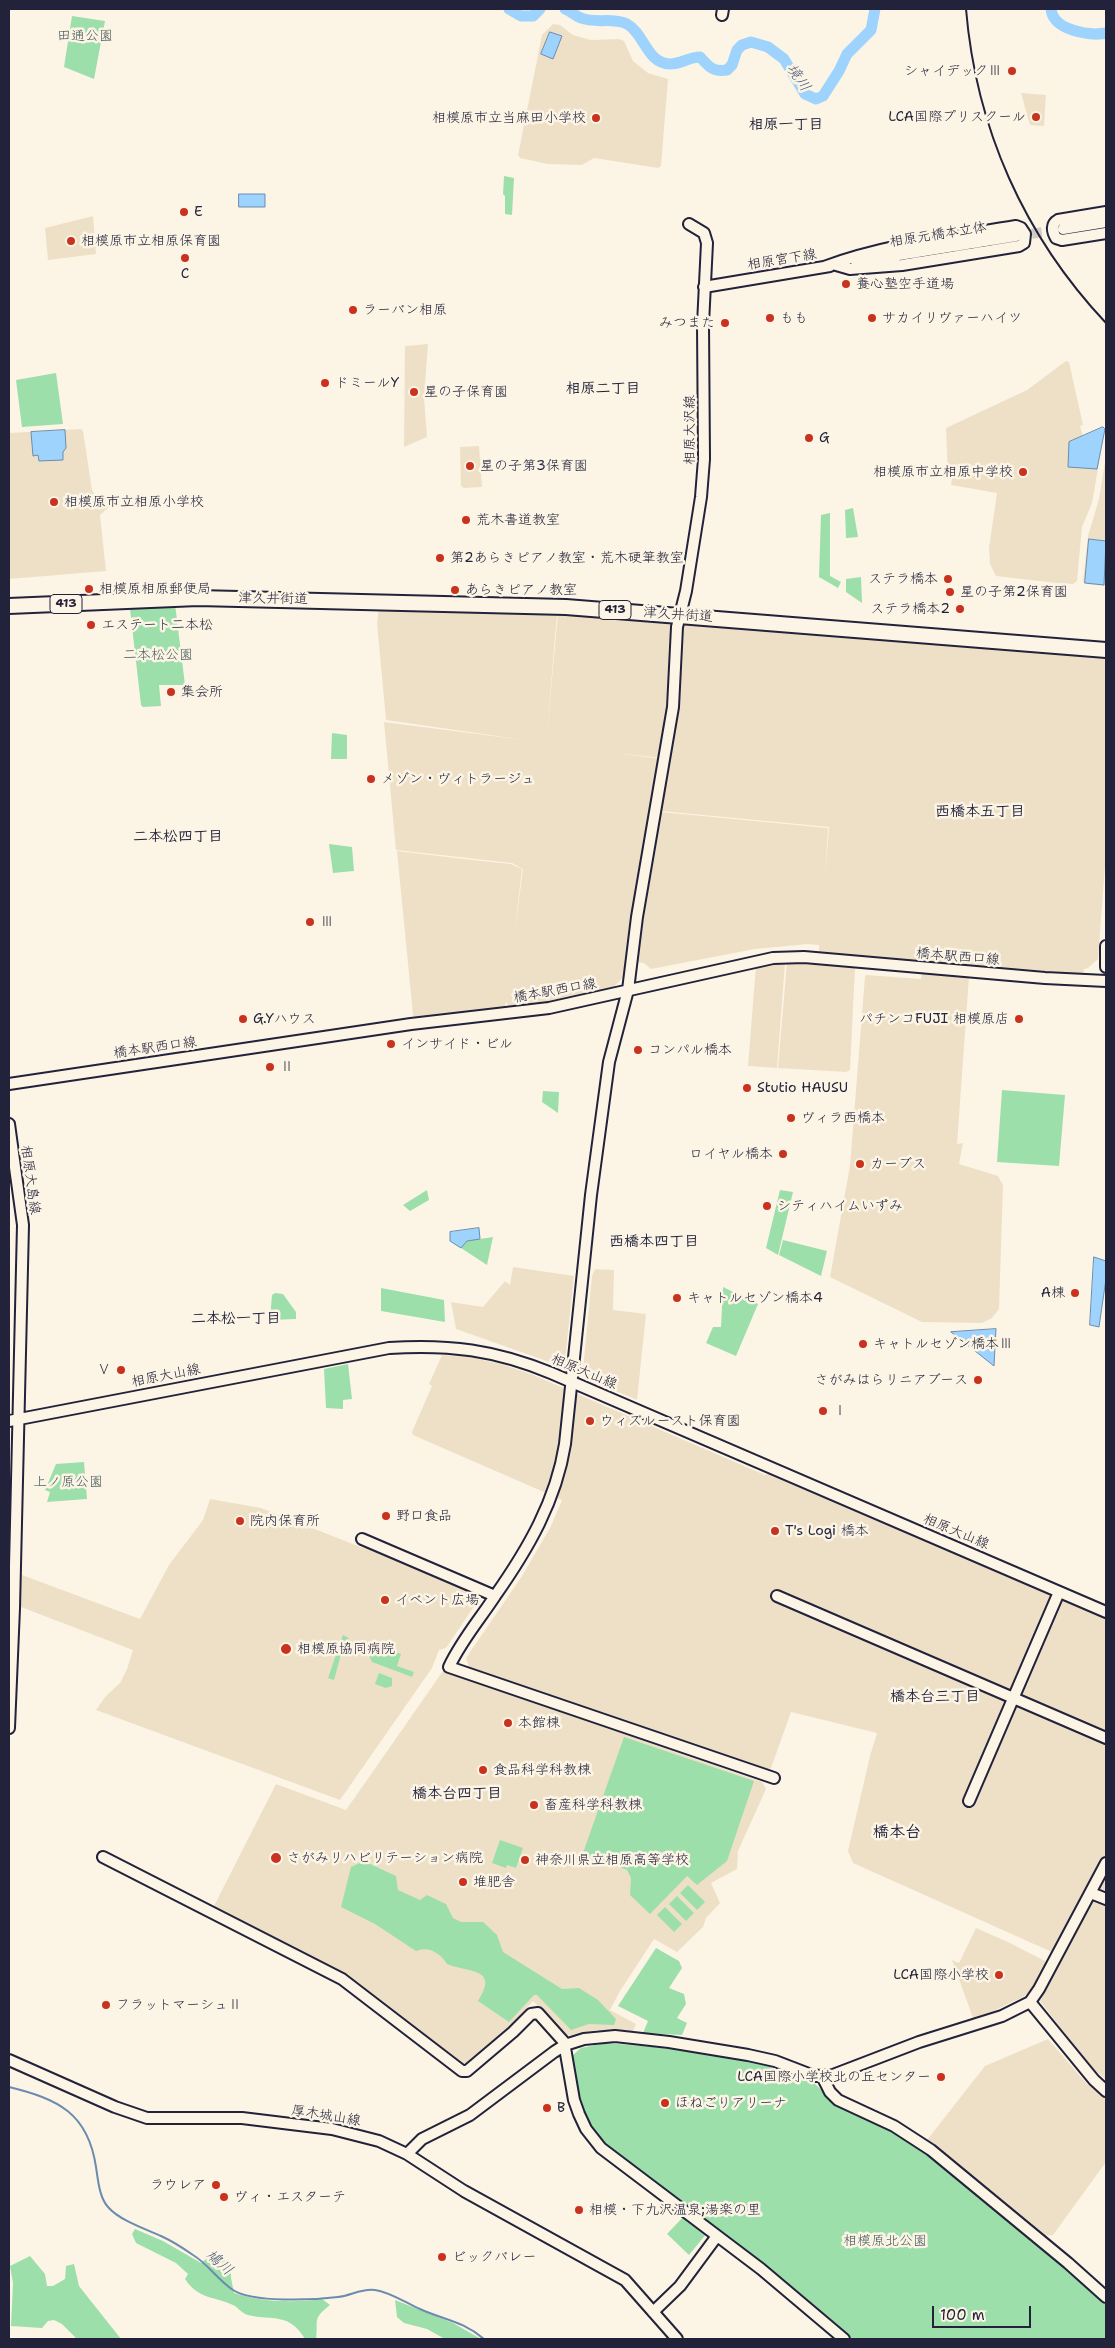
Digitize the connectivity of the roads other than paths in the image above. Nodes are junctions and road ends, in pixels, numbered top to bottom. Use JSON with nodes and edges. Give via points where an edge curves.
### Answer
{"nodes":[{"id":1,"x":1106,"y":212,"type":"edge"},
{"id":2,"x":1106,"y":222,"type":"edge"},
{"id":3,"x":690,"y":224,"type":"dead end"},
{"id":4,"x":1063,"y":229,"type":"tunnel mouth"},
{"id":5,"x":1106,"y":233,"type":"edge"},
{"id":6,"x":1016,"y":236,"type":"tunnel mouth"},
{"id":7,"x":864,"y":261,"type":"joint"},
{"id":8,"x":836,"y":265,"type":"junction"},
{"id":9,"x":824,"y":267,"type":"junction"},
{"id":10,"x":704,"y":287,"type":"junction"},
{"id":11,"x":9,"y":606,"type":"edge"},
{"id":12,"x":680,"y":615,"type":"junction"},
{"id":13,"x":1106,"y":650,"type":"edge"},
{"id":14,"x":1106,"y":946,"type":"edge"},
{"id":15,"x":1106,"y":967,"type":"edge"},
{"id":16,"x":1106,"y":981,"type":"edge"},
{"id":17,"x":628,"y":990,"type":"junction"},
{"id":18,"x":9,"y":1084,"type":"edge"},
{"id":19,"x":9,"y":1124,"type":"edge"},
{"id":20,"x":573,"y":1382,"type":"junction"},
{"id":21,"x":13,"y":1420,"type":"edge"},
{"id":22,"x":362,"y":1539,"type":"dead end"},
{"id":23,"x":1059,"y":1592,"type":"junction"},
{"id":24,"x":496,"y":1596,"type":"junction"},
{"id":25,"x":777,"y":1596,"type":"dead end"},
{"id":26,"x":1106,"y":1612,"type":"edge"},
{"id":27,"x":1012,"y":1698,"type":"junction"},
{"id":28,"x":9,"y":1728,"type":"edge"},
{"id":29,"x":1106,"y":1738,"type":"edge"},
{"id":30,"x":774,"y":1778,"type":"dead end"},
{"id":31,"x":970,"y":1801,"type":"dead end"},
{"id":32,"x":103,"y":1857,"type":"dead end"},
{"id":33,"x":1106,"y":1863,"type":"edge"},
{"id":34,"x":1091,"y":1893,"type":"junction"},
{"id":35,"x":1106,"y":1899,"type":"edge"},
{"id":36,"x":1030,"y":2002,"type":"junction"},
{"id":37,"x":565,"y":2045,"type":"junction"},
{"id":38,"x":9,"y":2060,"type":"edge"},
{"id":39,"x":822,"y":2076,"type":"junction"},
{"id":40,"x":1106,"y":2091,"type":"edge"},
{"id":41,"x":407,"y":2154,"type":"junction"},
{"id":42,"x":717,"y":2236,"type":"junction"},
{"id":43,"x":1106,"y":2297,"type":"edge"},
{"id":44,"x":653,"y":2312,"type":"junction"},
{"id":45,"x":676,"y":2339,"type":"edge"},
{"id":46,"x":844,"y":2339,"type":"edge"}],
"edges":[{"from":1,"to":5,"type":"street","via":[[1058,220],[1053,228],[1056,238],[1060,239]]},
{"from":2,"to":4,"type":"street"},
{"from":3,"to":10,"type":"street","name":"相原大沢線","via":[[704,233],[707,242]]},
{"from":6,"to":7,"type":"street","name":"相原元橋本立体"},
{"from":7,"to":8,"type":"street","name":"相原宮下線"},
{"from":8,"to":9,"type":"street","name":"相原宮下線"},
{"from":8,"to":9,"type":"street","via":[[850,269],[902,265],[1019,246],[1024,243],[1025,234],[1016,226],[931,240],[852,257]]},
{"from":9,"to":10,"type":"street","name":"相原宮下線"},
{"from":10,"to":12,"type":"street","name":"相原大沢線","via":[[703,477]]},
{"from":11,"to":12,"type":"highway","name":"津久井街道","number":"413","via":[[198,598],[566,608]]},
{"from":12,"to":13,"type":"highway","name":"津久井街道","number":"413"},
{"from":12,"to":17,"type":"street","name":"相原大沢線","via":[[673,706],[637,917]]},
{"from":14,"to":15,"type":"street"},
{"from":16,"to":17,"type":"street","name":"橋本駅西口線","via":[[796,957],[760,960]]},
{"from":17,"to":18,"type":"street","name":"橋本駅西口線","via":[[549,1008],[410,1024]]},
{"from":17,"to":20,"type":"street","name":"相原大沢線","via":[[609,1062],[591,1195]]},
{"from":19,"to":21,"type":"street","name":"相原大島線","via":[[23,1225]]},
{"from":20,"to":21,"type":"street","name":"相原大山線","via":[[495,1353],[442,1346],[412,1346]]},
{"from":20,"to":23,"type":"street","name":"相原大山線"},
{"from":20,"to":24,"type":"street","name":"相原大沢線","via":[[564,1454],[551,1498],[527,1548]]},
{"from":21,"to":28,"type":"street"},
{"from":22,"to":24,"type":"street"},
{"from":23,"to":26,"type":"street","name":"相原大山線"},
{"from":23,"to":27,"type":"street"},
{"from":24,"to":30,"type":"street","name":"相原大沢線","via":[[449,1667]]},
{"from":25,"to":27,"type":"street"},
{"from":27,"to":29,"type":"street"},
{"from":27,"to":31,"type":"street"},
{"from":32,"to":37,"type":"street","via":[[342,1979],[460,2070],[467,2070],[535,2012]]},
{"from":33,"to":34,"type":"street"},
{"from":34,"to":35,"type":"street"},
{"from":34,"to":36,"type":"street"},
{"from":36,"to":39,"type":"street","via":[[989,2021],[895,2050],[844,2073]]},
{"from":36,"to":40,"type":"street"},
{"from":37,"to":39,"type":"street","via":[[608,2036],[653,2040],[758,2057]]},
{"from":37,"to":41,"type":"street","via":[[470,2115],[429,2134]]},
{"from":37,"to":42,"type":"street","via":[[574,2100],[591,2136],[607,2153]]},
{"from":38,"to":41,"type":"street","name":"厚木城山線","via":[[146,2118],[234,2118],[332,2129],[371,2138]]},
{"from":39,"to":43,"type":"street","via":[[838,2100],[894,2126],[931,2150]]},
{"from":41,"to":44,"type":"street","name":"厚木城山線","via":[[464,2192],[625,2280]]},
{"from":42,"to":44,"type":"street","via":[[680,2286]]},
{"from":42,"to":46,"type":"street","via":[[774,2279]]},
{"from":44,"to":45,"type":"street","name":"厚木城山線"}]}
